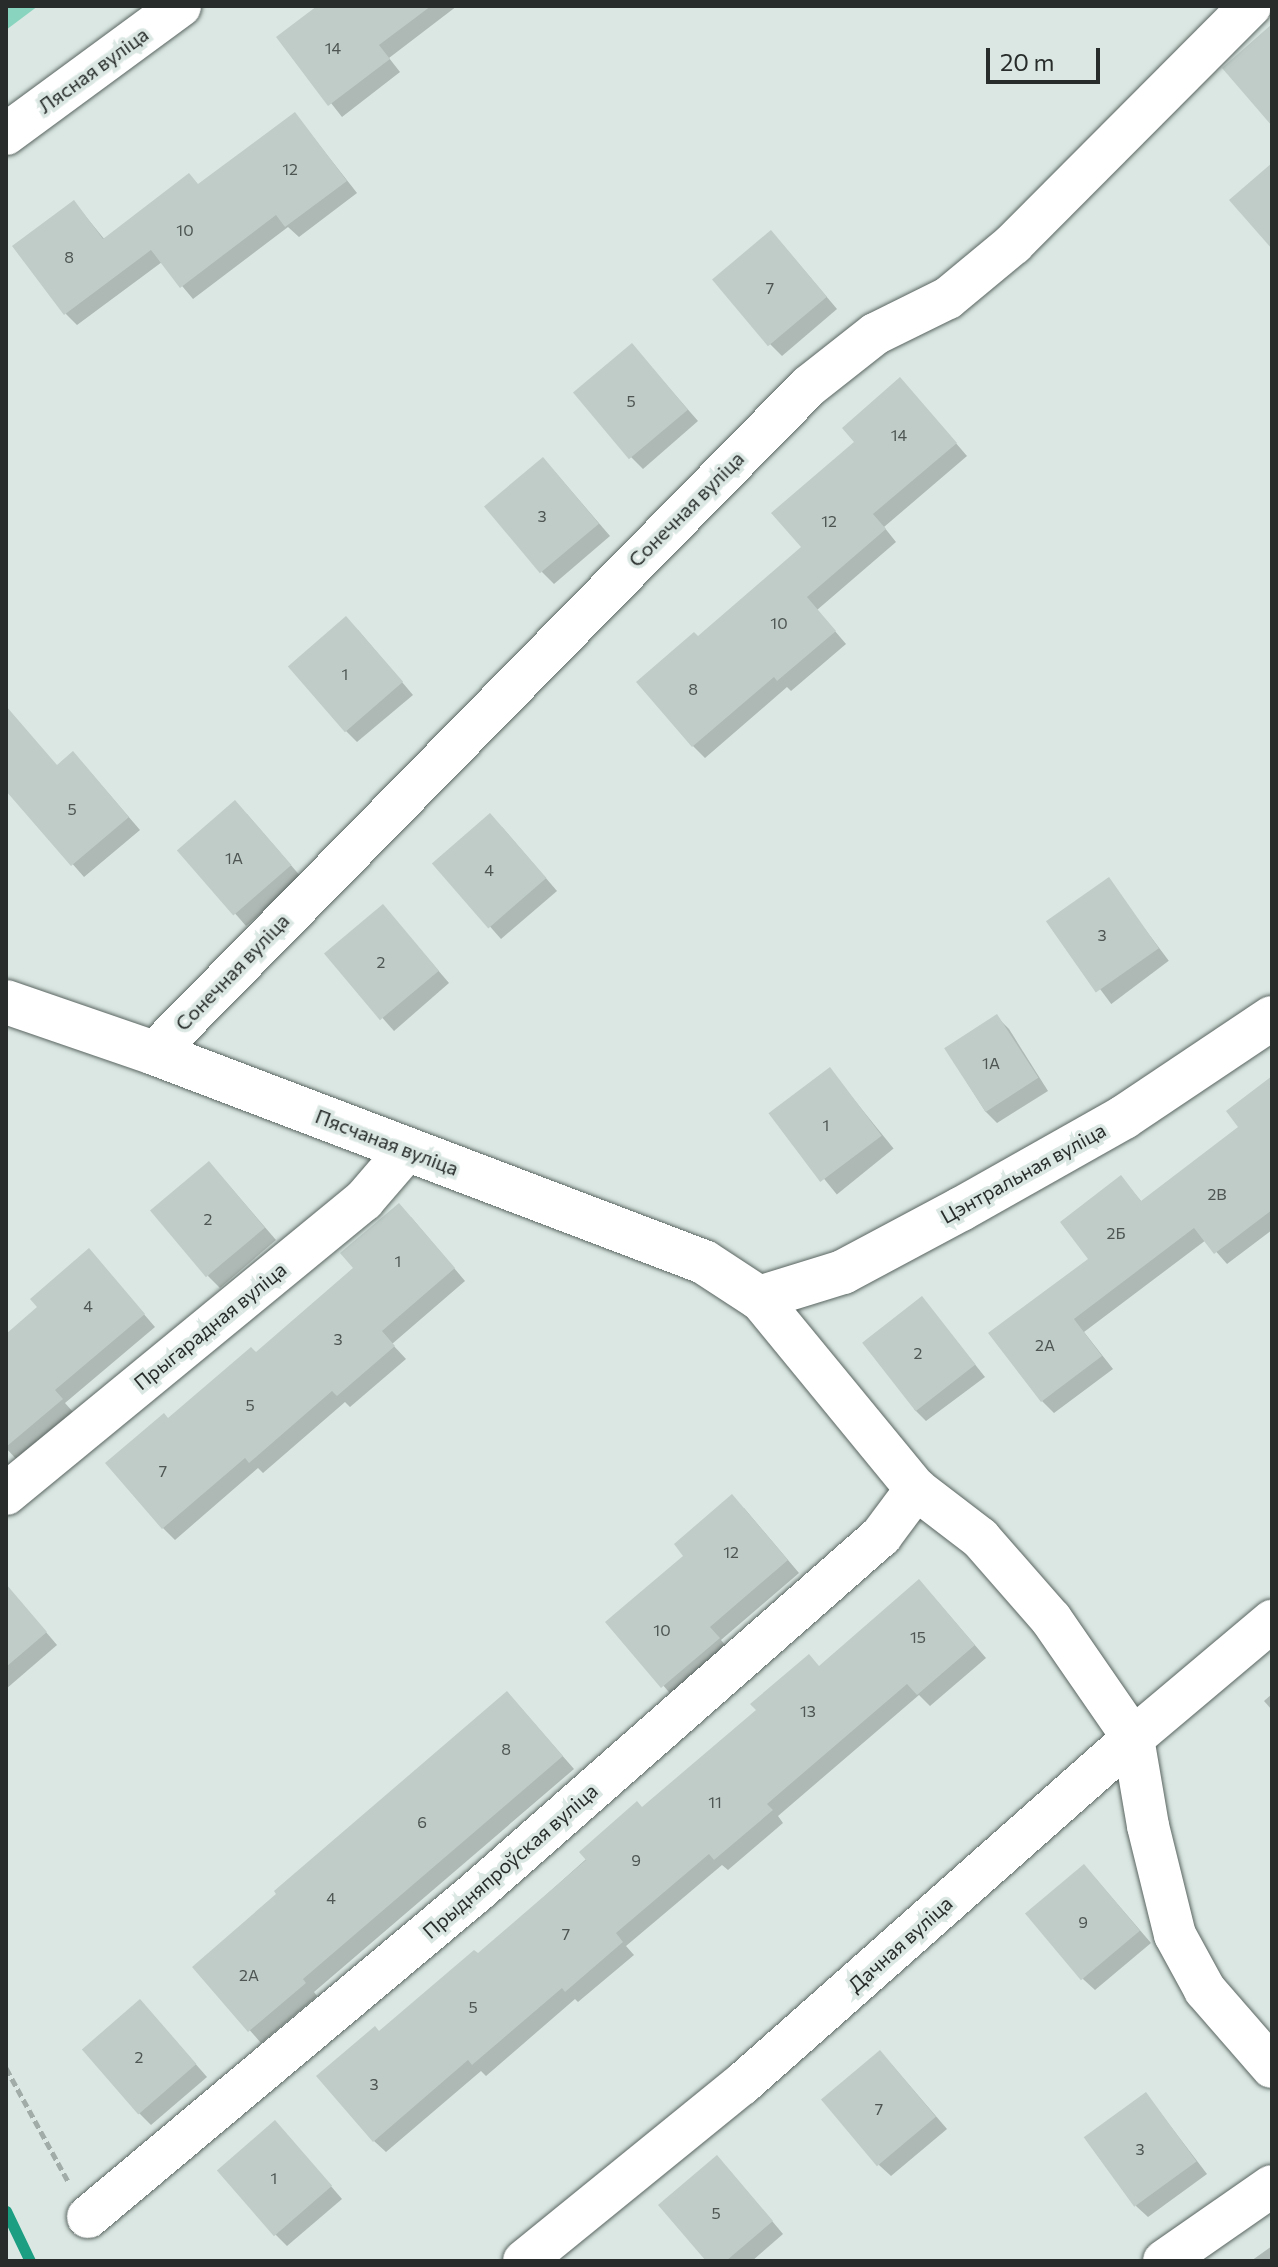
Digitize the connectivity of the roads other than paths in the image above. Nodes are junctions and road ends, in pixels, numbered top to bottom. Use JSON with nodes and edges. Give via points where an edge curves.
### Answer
{"nodes":[{"id":1,"x":180,"y":6,"type":"edge"},
{"id":2,"x":1250,"y":6,"type":"edge"},
{"id":3,"x":6,"y":134,"type":"edge"},
{"id":4,"x":6,"y":1002,"type":"edge"},
{"id":5,"x":1272,"y":1018,"type":"edge"},
{"id":6,"x":154,"y":1053,"type":"junction"},
{"id":7,"x":407,"y":1150,"type":"junction"},
{"id":8,"x":759,"y":1298,"type":"junction"},
{"id":9,"x":916,"y":1489,"type":"junction"},
{"id":10,"x":6,"y":1494,"type":"edge"},
{"id":11,"x":1272,"y":1621,"type":"edge"},
{"id":12,"x":1133,"y":1738,"type":"junction"},
{"id":13,"x":1272,"y":2067,"type":"edge"},
{"id":14,"x":1272,"y":2186,"type":"edge"},
{"id":15,"x":88,"y":2217,"type":"road end"},
{"id":16,"x":524,"y":2261,"type":"edge"},
{"id":17,"x":1164,"y":2261,"type":"edge"}],
"edges":[{"from":1,"to":3,"type":"street","name":"Лясная вуліца"},
{"from":2,"to":6,"type":"street","name":"Сонечная вуліца","via":[[983,270],[948,298],[875,334],[809,386]]},
{"from":4,"to":6,"type":"street","name":"Пясчаная вуліца"},
{"from":5,"to":8,"type":"street","name":"Цэнтральная вуліца","via":[[1124,1117],[961,1209],[843,1272]]},
{"from":6,"to":7,"type":"street","name":"Пясчаная вуліца"},
{"from":7,"to":8,"type":"street","name":"Пясчаная вуліца","via":[[704,1262]]},
{"from":7,"to":10,"type":"street","name":"Прыгарадная вуліца","via":[[364,1200]]},
{"from":8,"to":9,"type":"street"},
{"from":9,"to":12,"type":"street","via":[[980,1538],[1031,1596]]},
{"from":9,"to":15,"type":"street","name":"Прыдняпроўская вуліца","via":[[869,1546],[475,1893]]},
{"from":11,"to":12,"type":"street","name":"Дачная вуліца"},
{"from":12,"to":13,"type":"street","via":[[1175,1935],[1205,1990]]},
{"from":12,"to":16,"type":"street","name":"Дачная вуліца","via":[[742,2084]]},
{"from":14,"to":17,"type":"street"}]}
